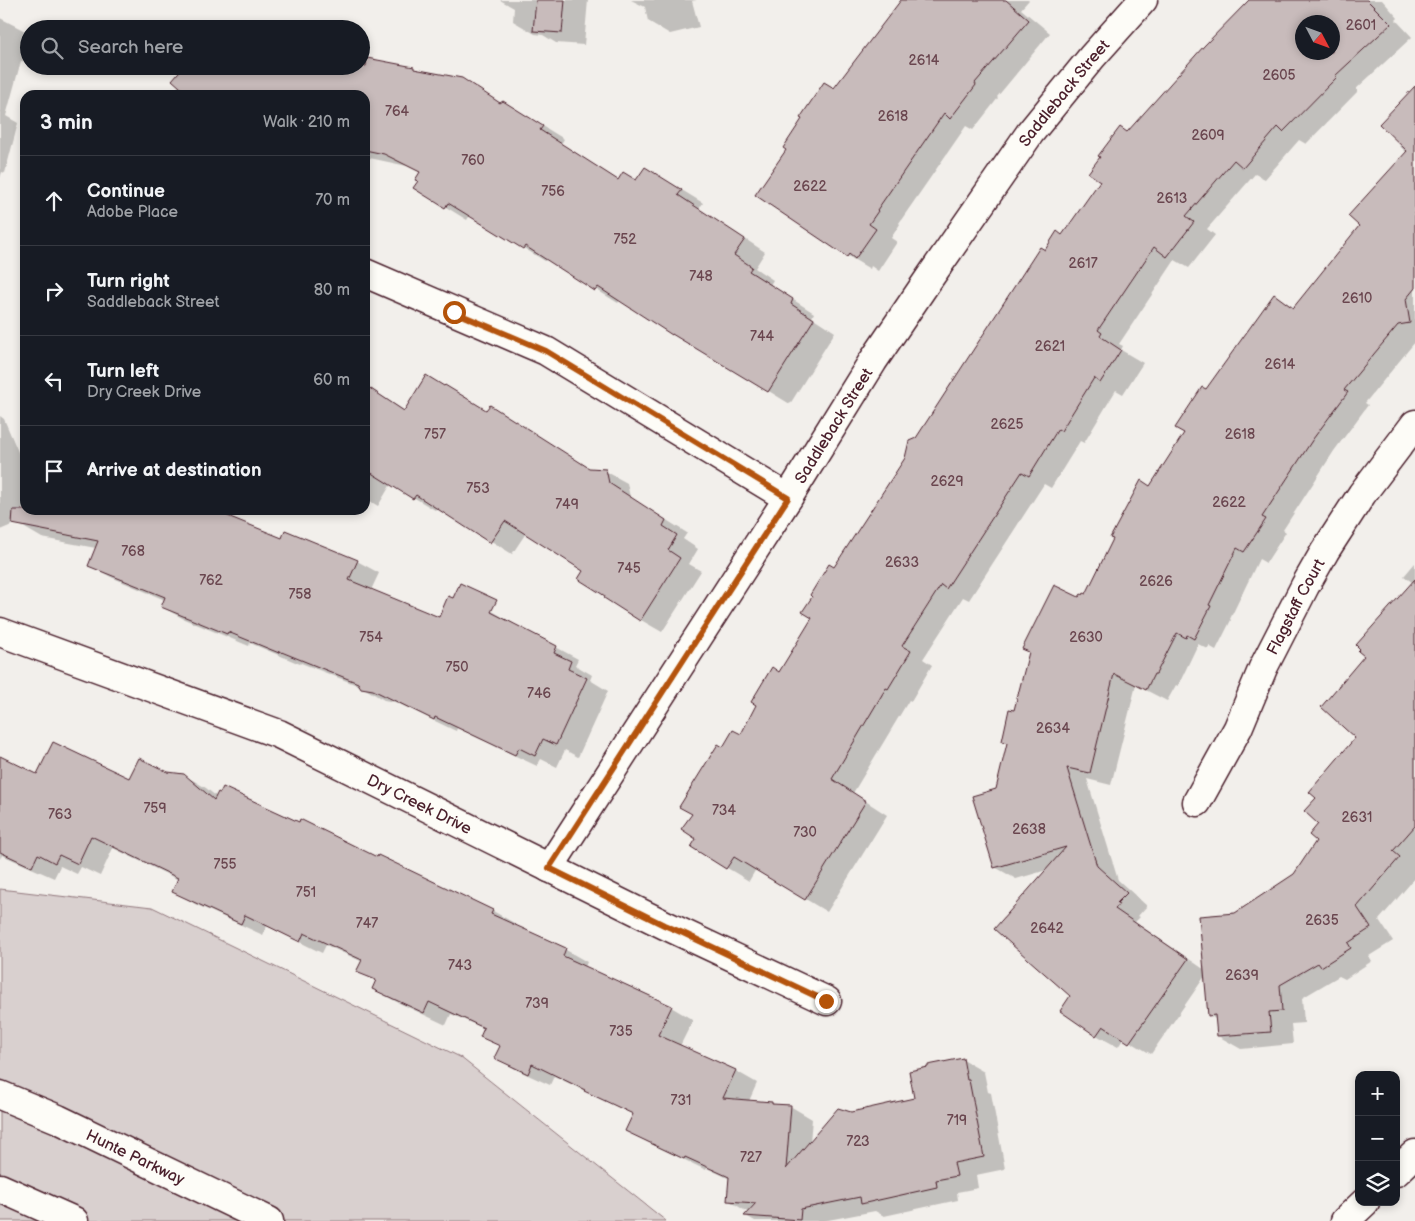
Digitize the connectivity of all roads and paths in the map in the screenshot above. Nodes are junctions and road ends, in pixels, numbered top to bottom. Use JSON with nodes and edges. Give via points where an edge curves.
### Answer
{"nodes":[{"id":1,"x":1143,"y":0,"type":"edge"},
{"id":2,"x":370,"y":276,"type":"edge"},
{"id":3,"x":1415,"y":424,"type":"edge"},
{"id":4,"x":788,"y":498,"type":"junction"},
{"id":5,"x":0,"y":632,"type":"edge"},
{"id":6,"x":1197,"y":802,"type":"dead end"},
{"id":7,"x":549,"y":868,"type":"junction"},
{"id":8,"x":826,"y":1001,"type":"dead end"},
{"id":9,"x":0,"y":1095,"type":"edge"},
{"id":10,"x":1415,"y":1154,"type":"edge"},
{"id":11,"x":1400,"y":1168,"type":"edge"},
{"id":12,"x":0,"y":1188,"type":"edge"},
{"id":13,"x":1361,"y":1206,"type":"edge"},
{"id":14,"x":74,"y":1221,"type":"edge"},
{"id":15,"x":269,"y":1221,"type":"edge"},
{"id":16,"x":1345,"y":1221,"type":"edge"}],
"edges":[{"from":1,"to":4,"type":"street","name":"Saddleback Street","via":[[1030,132],[873,361]]},
{"from":2,"to":4,"type":"street","via":[[546,351]]},
{"from":3,"to":6,"type":"street","name":"Flagstaff Court","via":[[1362,494],[1305,586],[1263,668],[1238,728]]},
{"from":4,"to":7,"type":"street","name":"Saddleback Street"},
{"from":5,"to":7,"type":"street","name":"Dry Creek Drive","via":[[279,734]]},
{"from":7,"to":8,"type":"street","name":"Dry Creek Drive"},
{"from":9,"to":15,"type":"street","name":"Hunte Parkway","via":[[58,1119]]},
{"from":10,"to":11,"type":"street"},
{"from":12,"to":14,"type":"street"},
{"from":13,"to":16,"type":"street"}]}
